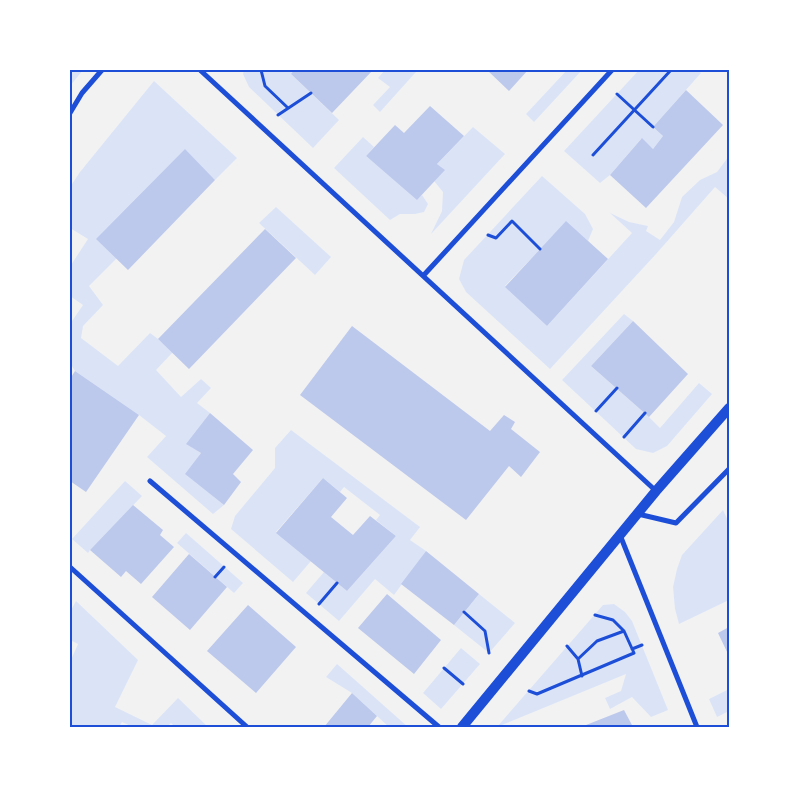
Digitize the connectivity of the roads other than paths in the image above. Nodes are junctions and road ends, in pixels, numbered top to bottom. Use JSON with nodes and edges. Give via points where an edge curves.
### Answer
{"nodes":[{"id":1,"x":102,"y":70,"type":"edge"},
{"id":2,"x":201,"y":70,"type":"edge"},
{"id":3,"x":612,"y":70,"type":"edge"},
{"id":4,"x":70,"y":113,"type":"edge"},
{"id":5,"x":423,"y":276,"type":"junction"},
{"id":6,"x":729,"y":408,"type":"edge"},
{"id":7,"x":729,"y":469,"type":"edge"},
{"id":8,"x":150,"y":480,"type":"dead end"},
{"id":9,"x":656,"y":492,"type":"junction"},
{"id":10,"x":638,"y":514,"type":"junction"},
{"id":11,"x":620,"y":535,"type":"junction"},
{"id":12,"x":70,"y":567,"type":"edge"},
{"id":13,"x":247,"y":727,"type":"edge"},
{"id":14,"x":439,"y":727,"type":"edge"},
{"id":15,"x":462,"y":727,"type":"edge"},
{"id":16,"x":697,"y":727,"type":"edge"}],
"edges":[{"from":1,"to":4,"type":"street"},
{"from":2,"to":5,"type":"street"},
{"from":3,"to":5,"type":"street"},
{"from":5,"to":9,"type":"street"},
{"from":6,"to":9,"type":"main road"},
{"from":7,"to":10,"type":"street","via":[[676,523]]},
{"from":8,"to":14,"type":"street"},
{"from":9,"to":10,"type":"main road"},
{"from":10,"to":11,"type":"main road"},
{"from":11,"to":15,"type":"main road"},
{"from":11,"to":16,"type":"street"},
{"from":12,"to":13,"type":"street"}]}
